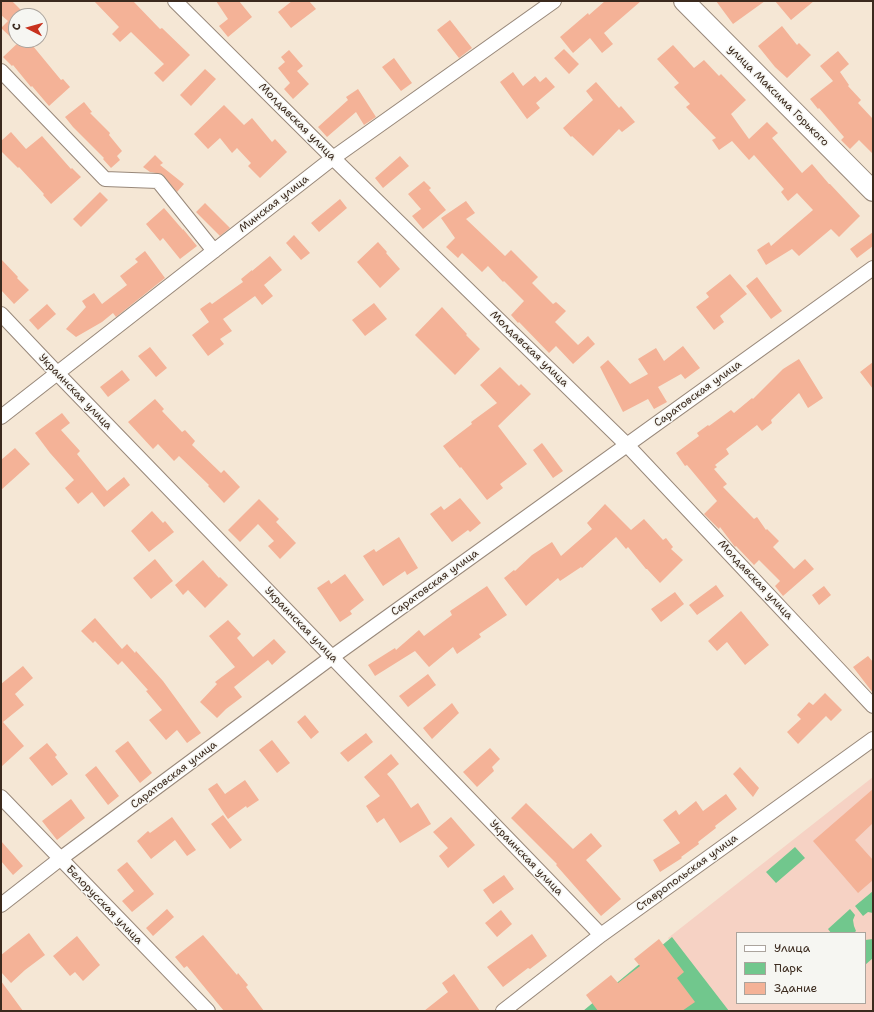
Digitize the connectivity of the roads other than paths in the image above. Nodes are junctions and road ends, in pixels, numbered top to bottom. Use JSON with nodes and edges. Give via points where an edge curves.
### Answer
{"nodes":[{"id":1,"x":175,"y":1,"type":"edge"},
{"id":2,"x":554,"y":1,"type":"edge"},
{"id":3,"x":684,"y":1,"type":"edge"},
{"id":4,"x":1,"y":71,"type":"edge"},
{"id":5,"x":333,"y":158,"type":"junction"},
{"id":6,"x":873,"y":191,"type":"edge"},
{"id":7,"x":214,"y":251,"type":"junction"},
{"id":8,"x":873,"y":268,"type":"edge"},
{"id":9,"x":1,"y":314,"type":"edge"},
{"id":10,"x":57,"y":373,"type":"junction"},
{"id":11,"x":1,"y":417,"type":"edge"},
{"id":12,"x":627,"y":445,"type":"junction"},
{"id":13,"x":332,"y":657,"type":"junction"},
{"id":14,"x":873,"y":706,"type":"edge"},
{"id":15,"x":873,"y":739,"type":"edge"},
{"id":16,"x":1,"y":797,"type":"edge"},
{"id":17,"x":60,"y":859,"type":"junction"},
{"id":18,"x":1,"y":905,"type":"edge"},
{"id":19,"x":601,"y":935,"type":"junction"},
{"id":20,"x":208,"y":1011,"type":"edge"},
{"id":21,"x":503,"y":1011,"type":"edge"}],
"edges":[{"from":1,"to":5,"type":"street","name":"Молдавская улица"},
{"from":2,"to":5,"type":"street","name":"Минская улица"},
{"from":3,"to":6,"type":"main road","name":"улица Максима Горького"},
{"from":4,"to":7,"type":"street","via":[[105,179],[158,181]]},
{"from":5,"to":7,"type":"street","name":"Минская улица"},
{"from":5,"to":12,"type":"street","name":"Молдавская улица"},
{"from":7,"to":10,"type":"street","name":"Минская улица"},
{"from":8,"to":12,"type":"street","name":"Саратовская улица"},
{"from":9,"to":10,"type":"street","name":"Украинская улица"},
{"from":10,"to":11,"type":"street","name":"Минская улица"},
{"from":10,"to":13,"type":"street","name":"Украинская улица"},
{"from":12,"to":13,"type":"street","name":"Саратовская улица"},
{"from":12,"to":14,"type":"street","name":"Молдавская улица"},
{"from":13,"to":17,"type":"street","name":"Саратовская улица"},
{"from":13,"to":19,"type":"street","name":"Украинская улица"},
{"from":15,"to":19,"type":"street","name":"Ставропольская улица"},
{"from":16,"to":17,"type":"street","name":"Белорусская улица"},
{"from":17,"to":18,"type":"street","name":"Саратовская улица"},
{"from":17,"to":20,"type":"street","name":"Белорусская улица"},
{"from":19,"to":21,"type":"street","name":"Ставропольская улица"}]}
